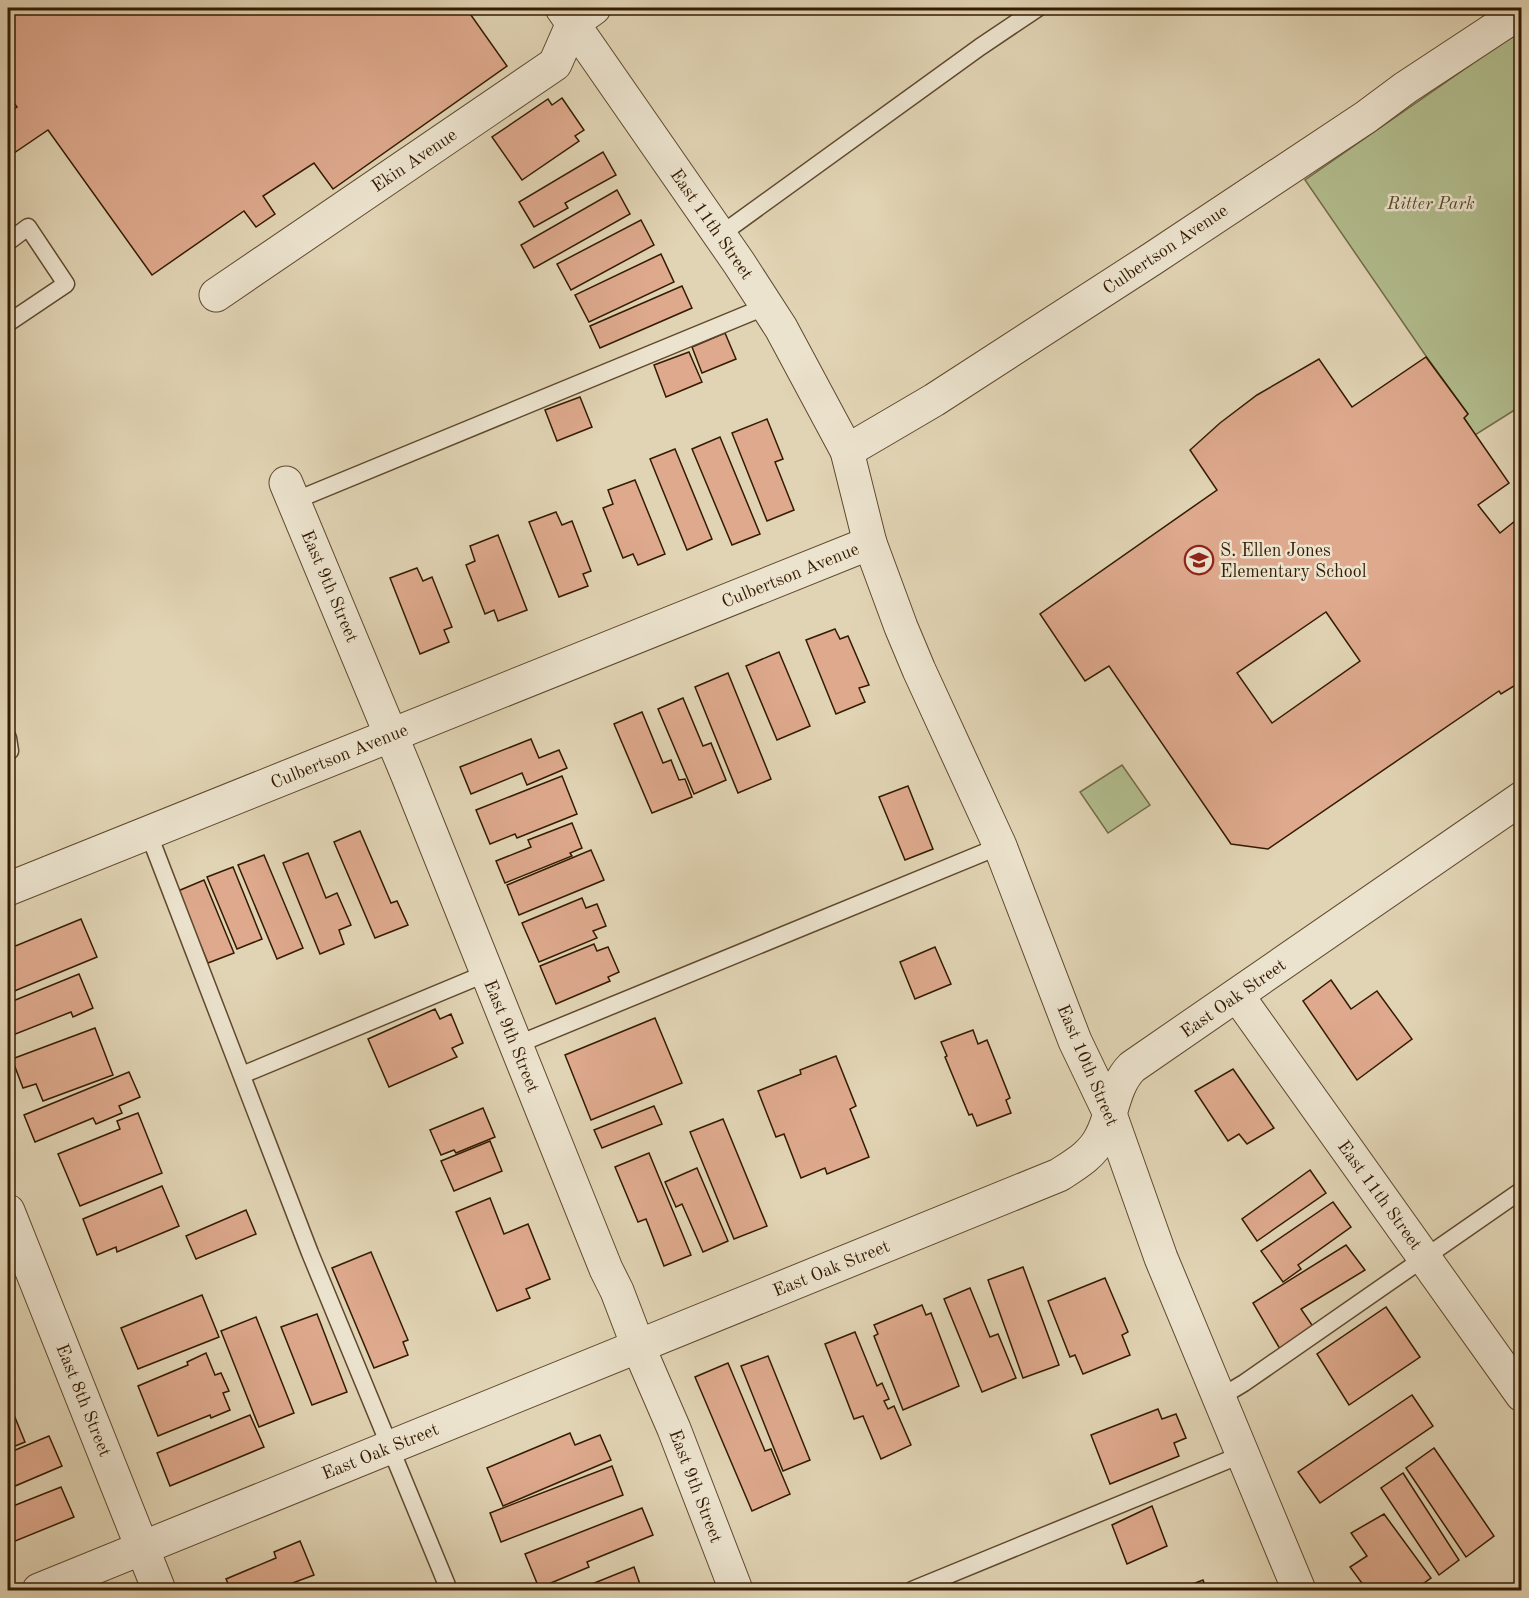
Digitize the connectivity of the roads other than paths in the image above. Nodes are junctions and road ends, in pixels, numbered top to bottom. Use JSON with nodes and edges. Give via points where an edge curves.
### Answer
{"nodes":[{"id":1,"x":1038,"y":8,"type":"edge"},
{"id":2,"x":1521,"y":11,"type":"edge"},
{"id":3,"x":576,"y":13,"type":"edge"},
{"id":4,"x":720,"y":234,"type":"junction"},
{"id":5,"x":8,"y":242,"type":"edge"},
{"id":6,"x":216,"y":295,"type":"dead end"},
{"id":7,"x":767,"y":306,"type":"junction"},
{"id":8,"x":8,"y":323,"type":"edge"},
{"id":9,"x":847,"y":451,"type":"junction"},
{"id":10,"x":290,"y":492,"type":"joint"},
{"id":11,"x":870,"y":543,"type":"junction"},
{"id":12,"x":392,"y":735,"type":"junction"},
{"id":13,"x":8,"y":738,"type":"edge"},
{"id":14,"x":8,"y":751,"type":"edge"},
{"id":15,"x":1521,"y":798,"type":"edge"},
{"id":16,"x":148,"y":832,"type":"junction"},
{"id":17,"x":1000,"y":846,"type":"junction"},
{"id":18,"x":8,"y":889,"type":"edge"},
{"id":19,"x":487,"y":973,"type":"junction"},
{"id":20,"x":1237,"y":995,"type":"junction"},
{"id":21,"x":516,"y":1045,"type":"junction"},
{"id":22,"x":242,"y":1075,"type":"junction"},
{"id":23,"x":1110,"y":1113,"type":"junction"},
{"id":24,"x":1521,"y":1190,"type":"edge"},
{"id":25,"x":8,"y":1211,"type":"edge"},
{"id":26,"x":1424,"y":1256,"type":"junction"},
{"id":27,"x":638,"y":1346,"type":"junction"},
{"id":28,"x":1521,"y":1395,"type":"edge"},
{"id":29,"x":1219,"y":1398,"type":"junction"},
{"id":30,"x":389,"y":1448,"type":"junction"},
{"id":31,"x":1243,"y":1454,"type":"junction"},
{"id":32,"x":142,"y":1548,"type":"junction"},
{"id":33,"x":39,"y":1590,"type":"edge"},
{"id":34,"x":159,"y":1590,"type":"edge"},
{"id":35,"x":449,"y":1590,"type":"edge"},
{"id":36,"x":736,"y":1590,"type":"edge"},
{"id":37,"x":912,"y":1590,"type":"edge"},
{"id":38,"x":1299,"y":1590,"type":"edge"}],
"edges":[{"from":1,"to":4,"type":"lane"},
{"from":2,"to":9,"type":"street","name":"Culbertson Avenue","via":[[1152,259],[934,400]]},
{"from":3,"to":4,"type":"street","name":"East 11th Street"},
{"from":3,"to":6,"type":"street","name":"Ekin Avenue","via":[[555,64]]},
{"from":4,"to":7,"type":"street","name":"East 11th Street"},
{"from":5,"to":8,"type":"lane","via":[[28,227],[66,284]]},
{"from":7,"to":9,"type":"street","name":"East 11th Street"},
{"from":7,"to":10,"type":"lane"},
{"from":9,"to":11,"type":"street","name":"Culbertson Avenue"},
{"from":10,"to":12,"type":"street","name":"East 9th Street"},
{"from":11,"to":12,"type":"street","name":"Culbertson Avenue"},
{"from":11,"to":17,"type":"street","name":"East 10th Street","via":[[919,670]]},
{"from":12,"to":16,"type":"street","name":"Culbertson Avenue"},
{"from":12,"to":19,"type":"street","name":"East 9th Street"},
{"from":13,"to":14,"type":"lane"},
{"from":15,"to":20,"type":"street","name":"East Oak Street"},
{"from":16,"to":18,"type":"street","name":"Culbertson Avenue"},
{"from":16,"to":22,"type":"lane"},
{"from":17,"to":21,"type":"lane"},
{"from":17,"to":23,"type":"street","name":"East 10th Street","via":[[1075,1041]]},
{"from":19,"to":21,"type":"street","name":"East 9th Street"},
{"from":19,"to":22,"type":"lane"},
{"from":20,"to":23,"type":"street","name":"East Oak Street","via":[[1129,1070]]},
{"from":20,"to":26,"type":"street","name":"East 11th Street"},
{"from":21,"to":27,"type":"street","name":"East 9th Street"},
{"from":22,"to":30,"type":"lane"},
{"from":23,"to":27,"type":"street","name":"East Oak Street","via":[[1101,1137],[1086,1158],[1059,1174]]},
{"from":23,"to":29,"type":"street","name":"East 10th Street","via":[[1161,1258]]},
{"from":24,"to":26,"type":"lane"},
{"from":25,"to":32,"type":"street","name":"East 8th Street"},
{"from":26,"to":28,"type":"street","name":"East 11th Street"},
{"from":26,"to":29,"type":"lane"},
{"from":27,"to":30,"type":"street","name":"East Oak Street"},
{"from":27,"to":36,"type":"street","name":"East 9th Street"},
{"from":29,"to":31,"type":"street","name":"East 10th Street"},
{"from":30,"to":32,"type":"street","name":"East Oak Street"},
{"from":30,"to":35,"type":"lane"},
{"from":31,"to":37,"type":"lane"},
{"from":31,"to":38,"type":"street","name":"East 10th Street"},
{"from":32,"to":33,"type":"street","name":"East Oak Street"},
{"from":32,"to":34,"type":"street","name":"East 8th Street"}]}
